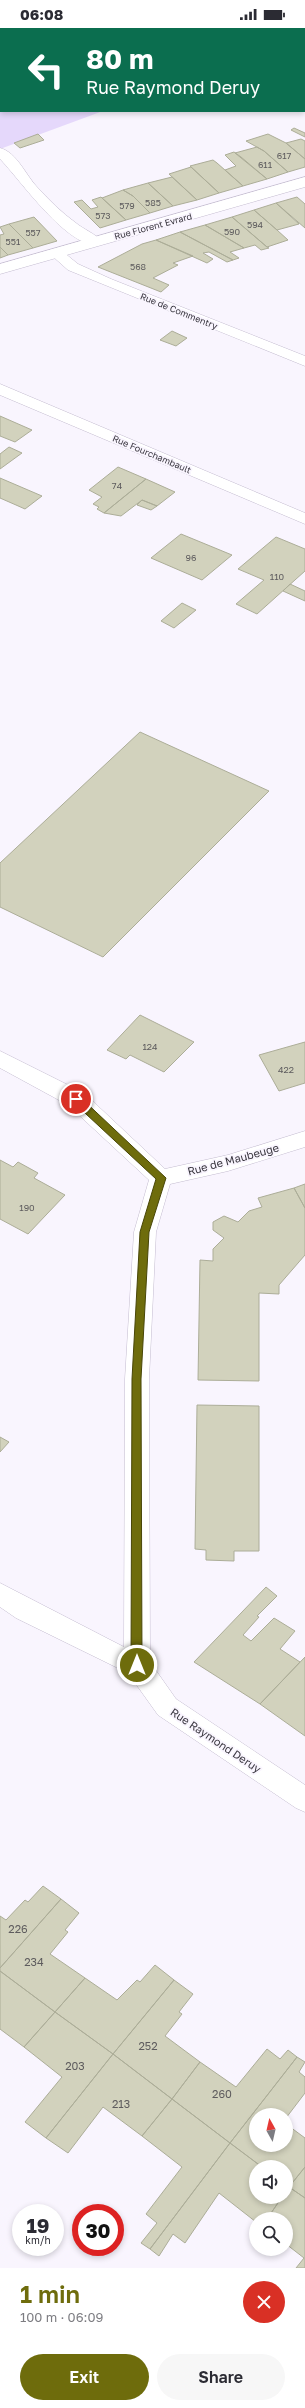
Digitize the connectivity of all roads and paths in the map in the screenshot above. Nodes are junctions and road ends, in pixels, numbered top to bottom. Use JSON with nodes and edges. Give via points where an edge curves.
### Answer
{"nodes":[{"id":1,"x":0,"y":152,"type":"edge"},
{"id":2,"x":305,"y":182,"type":"edge"},
{"id":3,"x":94,"y":241,"type":"junction"},
{"id":4,"x":57,"y":254,"type":"junction"},
{"id":5,"x":0,"y":269,"type":"edge"},
{"id":6,"x":305,"y":360,"type":"edge"},
{"id":7,"x":0,"y":389,"type":"edge"},
{"id":8,"x":305,"y":519,"type":"edge"},
{"id":9,"x":0,"y":1059,"type":"edge"},
{"id":10,"x":305,"y":1139,"type":"edge"},
{"id":11,"x":161,"y":1178,"type":"junction"},
{"id":12,"x":0,"y":1594,"type":"edge"},
{"id":13,"x":137,"y":1665,"type":"junction"},
{"id":14,"x":305,"y":1800,"type":"edge"}],
"edges":[{"from":1,"to":3,"type":"lane","via":[[10,159],[32,190],[82,236]]},
{"from":2,"to":3,"type":"street","name":"Rue Florent Evrard","via":[[159,225]]},
{"from":3,"to":4,"type":"street","name":"Rue Florent Evrard"},
{"from":4,"to":5,"type":"street","name":"Rue Florent Evrard"},
{"from":4,"to":6,"type":"lane","name":"Rue de Commentry","via":[[73,267],[106,282]]},
{"from":7,"to":8,"type":"street","name":"Rue Fourchambault"},
{"from":9,"to":11,"type":"street","via":[[76,1099]]},
{"from":10,"to":11,"type":"street","name":"Rue de Maubeuge","via":[[228,1162]]},
{"from":11,"to":13,"type":"street","via":[[145,1232],[137,1379]]},
{"from":12,"to":13,"type":"street","via":[[25,1610]]},
{"from":13,"to":14,"type":"street","name":"Rue Raymond Deruy","via":[[167,1708]]}]}
